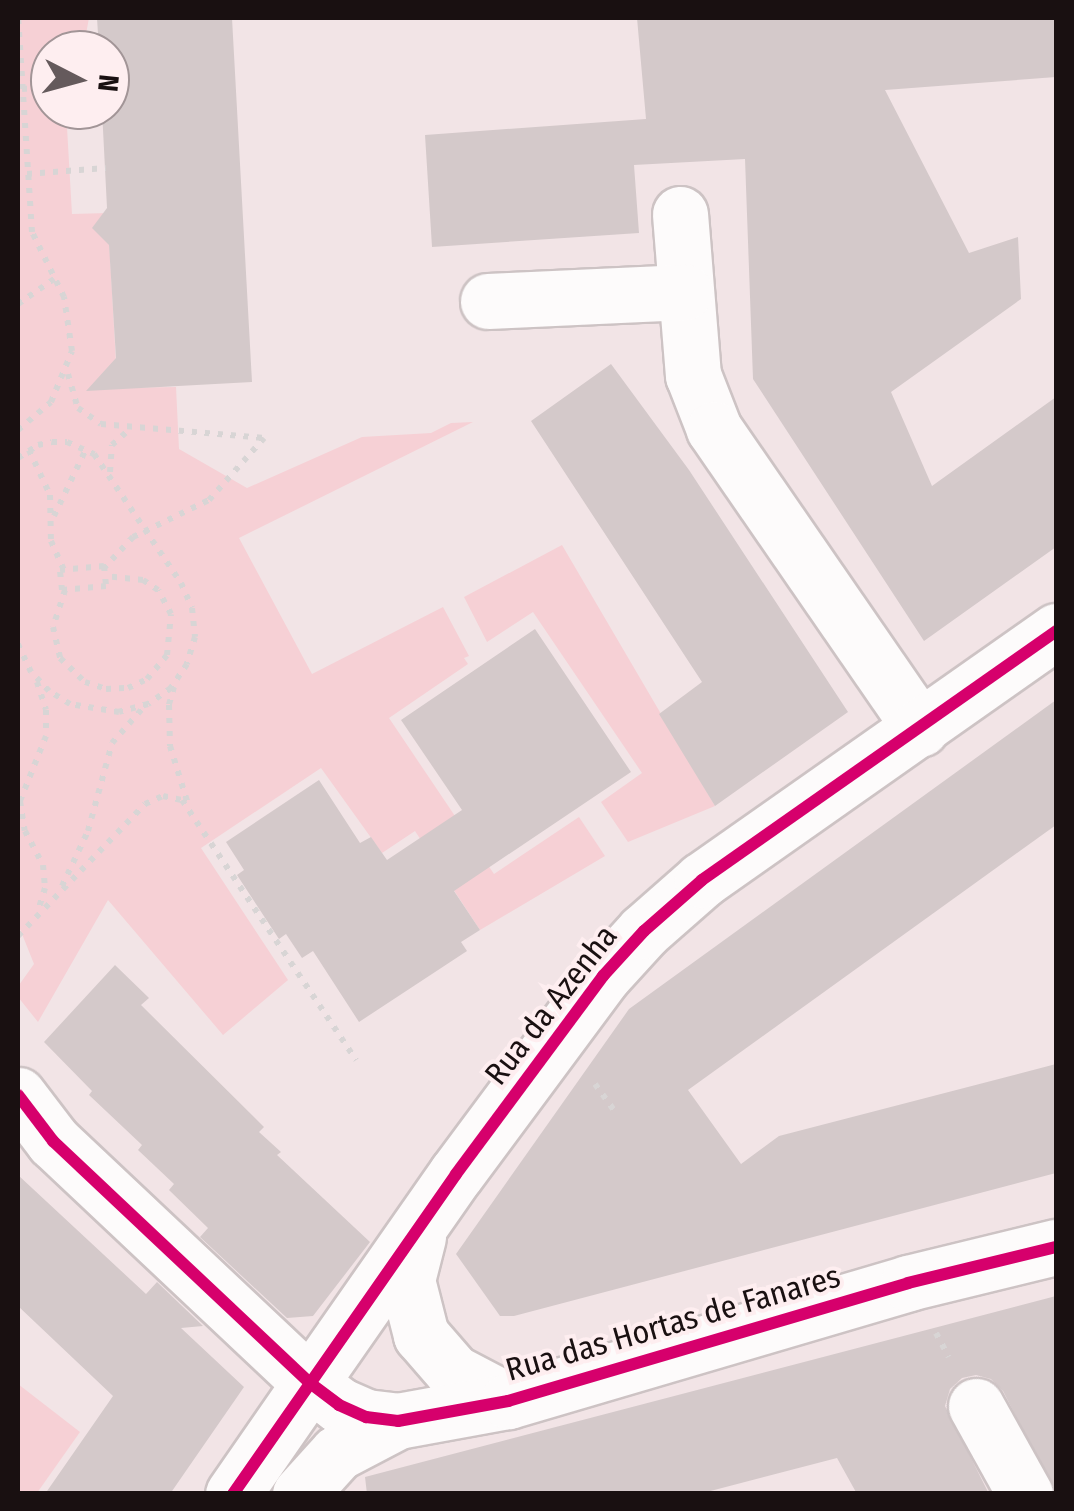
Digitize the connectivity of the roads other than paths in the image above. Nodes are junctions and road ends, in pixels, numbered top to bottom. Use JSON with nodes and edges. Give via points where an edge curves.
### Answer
{"nodes":[{"id":1,"x":680,"y":214,"type":"dead end"},
{"id":2,"x":686,"y":292,"type":"junction"},
{"id":3,"x":488,"y":301,"type":"dead end"},
{"id":4,"x":1056,"y":632,"type":"edge"},
{"id":5,"x":921,"y":729,"type":"junction"},
{"id":6,"x":18,"y":1094,"type":"edge"},
{"id":7,"x":421,"y":1230,"type":"junction"},
{"id":8,"x":1056,"y":1247,"type":"edge"},
{"id":9,"x":310,"y":1382,"type":"junction"},
{"id":10,"x":508,"y":1401,"type":"junction"},
{"id":11,"x":976,"y":1406,"type":"road end"},
{"id":12,"x":398,"y":1421,"type":"junction"},
{"id":13,"x":233,"y":1494,"type":"edge"},
{"id":14,"x":300,"y":1494,"type":"edge"},
{"id":15,"x":1025,"y":1494,"type":"edge"}],
"edges":[{"from":1,"to":2,"type":"street"},
{"from":2,"to":3,"type":"street"},
{"from":2,"to":5,"type":"street","via":[[693,374],[714,429]]},
{"from":4,"to":5,"type":"street","name":"Rua da Azenha"},
{"from":5,"to":7,"type":"street","name":"Rua da Azenha","via":[[702,880],[644,931],[603,976]]},
{"from":6,"to":9,"type":"street","name":"Rua das Hortas de Fanares","via":[[53,1141]]},
{"from":7,"to":9,"type":"street","name":"Rua da Azenha"},
{"from":7,"to":10,"type":"street","via":[[407,1280],[421,1335],[453,1372]]},
{"from":8,"to":10,"type":"street","name":"Rua das Hortas de Fanares","via":[[908,1283]]},
{"from":9,"to":12,"type":"street","name":"Rua das Hortas de Fanares","via":[[339,1406]]},
{"from":9,"to":13,"type":"street","name":"Rua da Azenha"},
{"from":10,"to":12,"type":"street","name":"Rua das Hortas de Fanares"},
{"from":11,"to":15,"type":"street"},
{"from":12,"to":14,"type":"street","via":[[336,1453]]}]}
